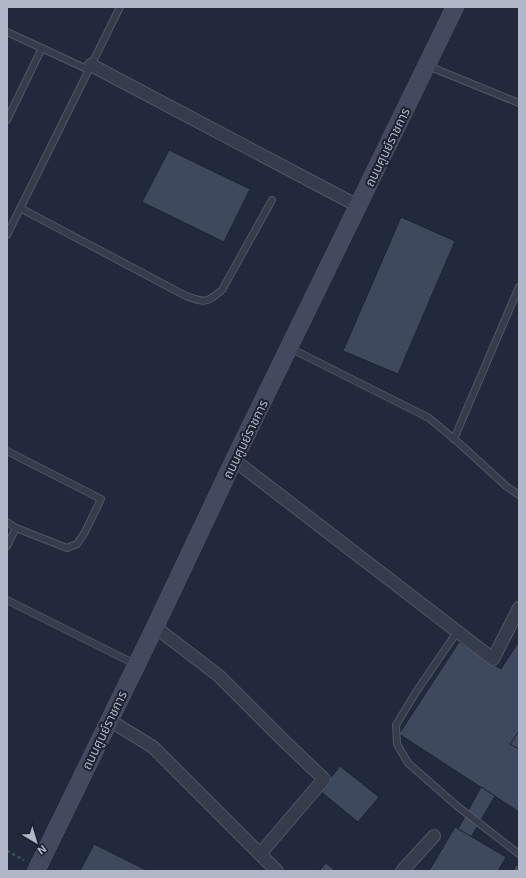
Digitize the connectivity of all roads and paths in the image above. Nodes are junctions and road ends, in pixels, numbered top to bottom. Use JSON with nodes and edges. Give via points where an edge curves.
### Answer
{"nodes":[{"id":1,"x":120,"y":7,"type":"edge"},
{"id":2,"x":455,"y":7,"type":"edge"},
{"id":3,"x":7,"y":32,"type":"edge"},
{"id":4,"x":42,"y":48,"type":"junction"},
{"id":5,"x":427,"y":65,"type":"junction"},
{"id":6,"x":90,"y":68,"type":"junction"},
{"id":7,"x":519,"y":103,"type":"edge"},
{"id":8,"x":7,"y":120,"type":"edge"},
{"id":9,"x":272,"y":200,"type":"dead end"},
{"id":10,"x":358,"y":206,"type":"junction"},
{"id":11,"x":20,"y":208,"type":"junction"},
{"id":12,"x":7,"y":235,"type":"edge"},
{"id":13,"x":519,"y":288,"type":"edge"},
{"id":14,"x":289,"y":347,"type":"junction"},
{"id":15,"x":454,"y":438,"type":"junction"},
{"id":16,"x":7,"y":452,"type":"edge"},
{"id":17,"x":234,"y":460,"type":"junction"},
{"id":18,"x":519,"y":495,"type":"edge"},
{"id":19,"x":7,"y":522,"type":"edge"},
{"id":20,"x":16,"y":528,"type":"junction"},
{"id":21,"x":7,"y":546,"type":"edge"},
{"id":22,"x":7,"y":600,"type":"edge"},
{"id":23,"x":519,"y":608,"type":"edge"},
{"id":24,"x":155,"y":627,"type":"junction"},
{"id":25,"x":457,"y":632,"type":"junction"},
{"id":26,"x":136,"y":664,"type":"junction"},
{"id":27,"x":109,"y":720,"type":"junction"},
{"id":28,"x":434,"y":836,"type":"dead end"},
{"id":29,"x":7,"y":851,"type":"edge"},
{"id":30,"x":260,"y":854,"type":"junction"},
{"id":31,"x":519,"y":854,"type":"edge"},
{"id":32,"x":37,"y":869,"type":"edge"},
{"id":33,"x":277,"y":871,"type":"edge"},
{"id":34,"x":402,"y":871,"type":"edge"}],
"edges":[{"from":1,"to":6,"type":"lane"},
{"from":2,"to":5,"type":"street","name":"ถนนศูนย์ราชการ"},
{"from":3,"to":4,"type":"lane"},
{"from":4,"to":6,"type":"lane"},
{"from":4,"to":8,"type":"lane"},
{"from":5,"to":7,"type":"lane"},
{"from":5,"to":10,"type":"street","name":"ถนนศูนย์ราชการ"},
{"from":6,"to":10,"type":"street"},
{"from":6,"to":11,"type":"lane"},
{"from":9,"to":11,"type":"lane","via":[[222,290],[209,300],[198,301]]},
{"from":10,"to":14,"type":"street","name":"ถนนศูนย์ราชการ"},
{"from":11,"to":12,"type":"lane"},
{"from":13,"to":15,"type":"lane"},
{"from":14,"to":15,"type":"lane","via":[[429,418]]},
{"from":14,"to":17,"type":"street","name":"ถนนศูนย์ราชการ"},
{"from":15,"to":18,"type":"lane"},
{"from":16,"to":20,"type":"lane","via":[[101,499],[77,544],[67,548]]},
{"from":17,"to":24,"type":"street","name":"ถนนศูนย์ราชการ"},
{"from":17,"to":25,"type":"street"},
{"from":19,"to":20,"type":"lane"},
{"from":20,"to":21,"type":"lane"},
{"from":22,"to":26,"type":"lane"},
{"from":23,"to":25,"type":"street","via":[[493,659]]},
{"from":24,"to":26,"type":"street","name":"ถนนศูนย์ราชการ"},
{"from":24,"to":30,"type":"street","via":[[219,676],[324,779]]},
{"from":25,"to":31,"type":"lane","via":[[396,725],[397,744],[408,762],[457,806]]},
{"from":26,"to":27,"type":"street","name":"ถนนศูนย์ราชการ"},
{"from":27,"to":30,"type":"street","via":[[153,748]]},
{"from":27,"to":32,"type":"street","name":"ถนนศูนย์ราชการ"},
{"from":28,"to":34,"type":"street"},
{"from":29,"to":32,"type":"path"},
{"from":30,"to":33,"type":"street"}]}
